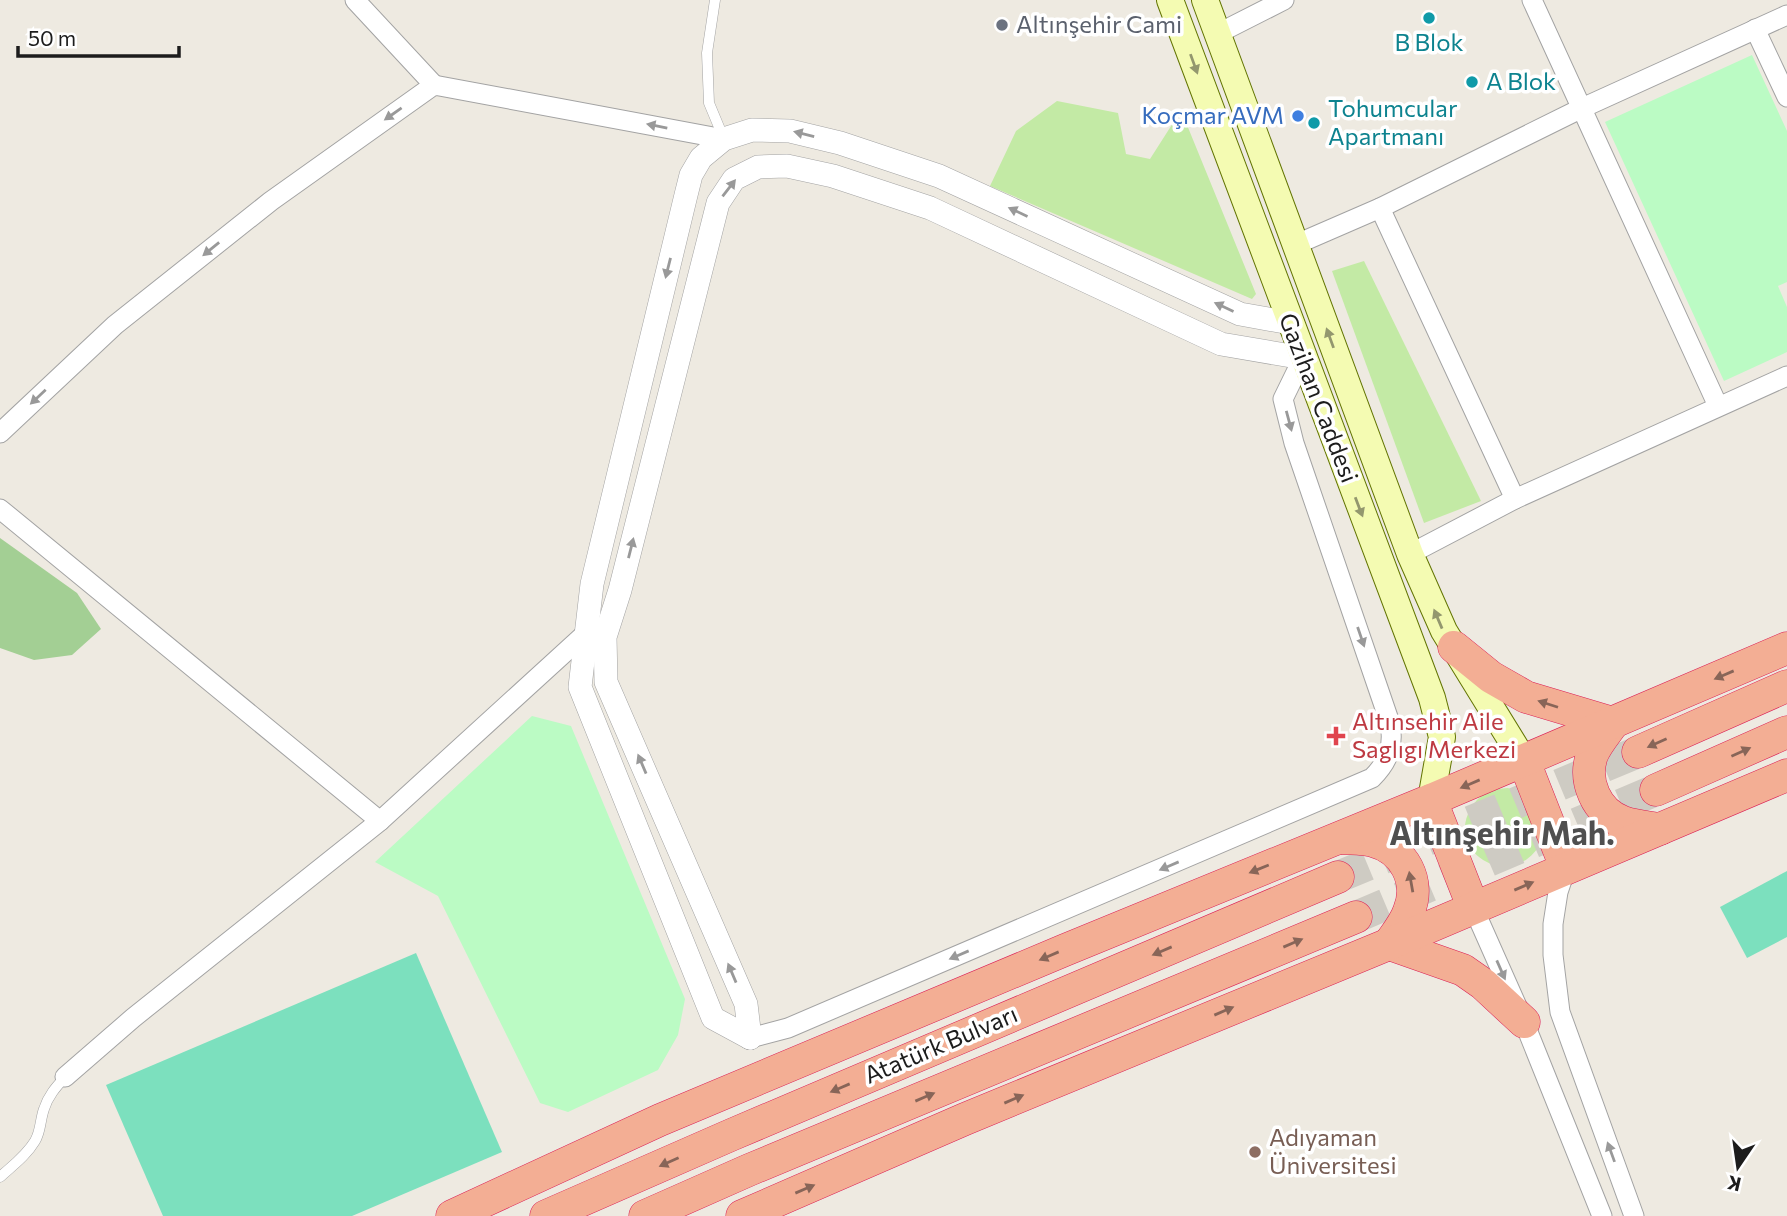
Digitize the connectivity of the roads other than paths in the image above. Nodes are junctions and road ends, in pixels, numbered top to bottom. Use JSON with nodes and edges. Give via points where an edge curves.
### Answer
{"nodes":[{"id":1,"x":355,"y":0,"type":"edge"},
{"id":2,"x":715,"y":0,"type":"edge"},
{"id":3,"x":1170,"y":0,"type":"edge"},
{"id":4,"x":1205,"y":0,"type":"edge"},
{"id":5,"x":1284,"y":0,"type":"edge"},
{"id":6,"x":1532,"y":0,"type":"edge"},
{"id":7,"x":1787,"y":15,"type":"edge"},
{"id":8,"x":1755,"y":29,"type":"junction"},
{"id":9,"x":1217,"y":34,"type":"junction"},
{"id":10,"x":434,"y":85,"type":"junction"},
{"id":11,"x":1787,"y":97,"type":"edge"},
{"id":12,"x":1580,"y":109,"type":"junction"},
{"id":13,"x":724,"y":139,"type":"junction"},
{"id":14,"x":1380,"y":208,"type":"junction"},
{"id":15,"x":1297,"y":244,"type":"junction"},
{"id":16,"x":1290,"y":323,"type":"junction"},
{"id":17,"x":1303,"y":358,"type":"junction"},
{"id":18,"x":1787,"y":376,"type":"edge"},
{"id":19,"x":1717,"y":406,"type":"junction"},
{"id":20,"x":0,"y":433,"type":"edge"},
{"id":21,"x":1516,"y":499,"type":"junction"},
{"id":22,"x":0,"y":509,"type":"edge"},
{"id":23,"x":1410,"y":554,"type":"junction"},
{"id":24,"x":595,"y":636,"type":"junction"},
{"id":25,"x":1454,"y":648,"type":"junction"},
{"id":26,"x":1787,"y":648,"type":"edge"},
{"id":27,"x":1787,"y":686,"type":"edge"},
{"id":28,"x":1613,"y":723,"type":"junction"},
{"id":29,"x":1787,"y":732,"type":"edge"},
{"id":30,"x":1638,"y":752,"type":"tunnel mouth"},
{"id":31,"x":1524,"y":761,"type":"junction"},
{"id":32,"x":1787,"y":775,"type":"edge"},
{"id":33,"x":1656,"y":790,"type":"tunnel mouth"},
{"id":34,"x":1431,"y":800,"type":"junction"},
{"id":35,"x":380,"y":821,"type":"junction"},
{"id":36,"x":1660,"y":829,"type":"junction"},
{"id":37,"x":1337,"y":838,"type":"junction"},
{"id":38,"x":1566,"y":868,"type":"junction"},
{"id":39,"x":1338,"y":877,"type":"tunnel mouth"},
{"id":40,"x":1473,"y":907,"type":"junction"},
{"id":41,"x":1356,"y":916,"type":"tunnel mouth"},
{"id":42,"x":1389,"y":944,"type":"junction"},
{"id":43,"x":1524,"y":1022,"type":"junction"},
{"id":44,"x":750,"y":1038,"type":"junction"},
{"id":45,"x":65,"y":1077,"type":"joint"},
{"id":46,"x":0,"y":1177,"type":"edge"},
{"id":47,"x":745,"y":1215,"type":"edge"},
{"id":48,"x":452,"y":1216,"type":"edge"},
{"id":49,"x":546,"y":1216,"type":"edge"},
{"id":50,"x":645,"y":1216,"type":"edge"},
{"id":51,"x":1602,"y":1216,"type":"edge"},
{"id":52,"x":1634,"y":1216,"type":"edge"}],
"edges":[{"from":1,"to":10,"type":"street"},
{"from":2,"to":13,"type":"lane","via":[[707,53],[709,103]]},
{"from":3,"to":16,"type":"main road","name":"Gazihan Caddesi","one_way":true},
{"from":4,"to":9,"type":"main road","name":"Gazihan Caddesi"},
{"from":5,"to":9,"type":"street"},
{"from":6,"to":12,"type":"street"},
{"from":7,"to":8,"type":"street"},
{"from":8,"to":11,"type":"street"},
{"from":8,"to":12,"type":"street"},
{"from":9,"to":15,"type":"main road","name":"Gazihan Caddesi"},
{"from":13,"to":10,"type":"street","one_way":true},
{"from":10,"to":20,"type":"street","one_way":true,"via":[[271,201],[115,325]]},
{"from":12,"to":14,"type":"street"},
{"from":12,"to":19,"type":"street"},
{"from":16,"to":13,"type":"street","one_way":true,"via":[[1240,314],[939,176],[840,143],[790,131],[752,130]]},
{"from":13,"to":24,"type":"street","one_way":true,"via":[[701,158],[691,175],[592,584]]},
{"from":14,"to":15,"type":"street"},
{"from":14,"to":21,"type":"street"},
{"from":23,"to":15,"type":"main road","name":"Gazihan Caddesi","one_way":true},
{"from":16,"to":17,"type":"main road","name":"Gazihan Caddesi"},
{"from":24,"to":17,"type":"street","one_way":true,"via":[[620,590],[718,203],[734,179],[758,167],[788,166],[833,176],[930,208],[1221,344]]},
{"from":17,"to":34,"type":"main road","name":"Gazihan Caddesi","one_way":true,"via":[[1438,720],[1442,737]]},
{"from":17,"to":44,"type":"street","one_way":true,"via":[[1283,399],[1390,723],[1393,738],[1383,767],[1372,778],[1192,856],[788,1028]]},
{"from":18,"to":19,"type":"street"},
{"from":19,"to":21,"type":"street"},
{"from":21,"to":23,"type":"street"},
{"from":22,"to":35,"type":"street"},
{"from":25,"to":23,"type":"main road","name":"Gazihan Caddesi","one_way":true},
{"from":24,"to":35,"type":"street"},
{"from":44,"to":24,"type":"street","one_way":true,"via":[[746,1004],[607,682]]},
{"from":24,"to":44,"type":"street","via":[[580,687],[713,1018]]},
{"from":28,"to":25,"type":"highway","one_way":true,"via":[[1526,696],[1491,677]]},
{"from":25,"to":31,"type":"main road","name":"Gazihan Caddesi"},
{"from":26,"to":28,"type":"highway","one_way":true},
{"from":27,"to":30,"type":"highway","one_way":true},
{"from":28,"to":31,"type":"highway"},
{"from":28,"to":36,"type":"highway","via":[[1592,756],[1589,778],[1593,793],[1619,820]]},
{"from":33,"to":29,"type":"highway","one_way":true},
{"from":31,"to":34,"type":"highway","one_way":true},
{"from":31,"to":38,"type":"highway"},
{"from":32,"to":36,"type":"highway"},
{"from":34,"to":37,"type":"highway"},
{"from":34,"to":40,"type":"highway"},
{"from":35,"to":45,"type":"street"},
{"from":36,"to":38,"type":"highway"},
{"from":42,"to":37,"type":"highway","one_way":true,"via":[[1410,908],[1409,871],[1383,844]]},
{"from":37,"to":48,"type":"highway","one_way":true,"via":[[672,1115]]},
{"from":40,"to":38,"type":"highway","one_way":true},
{"from":52,"to":38,"type":"street","one_way":true,"via":[[1560,1012],[1553,925]]},
{"from":39,"to":49,"type":"highway","name":"Atatürk Bulvarı","one_way":true},
{"from":40,"to":42,"type":"highway"},
{"from":40,"to":43,"type":"street","one_way":true},
{"from":50,"to":41,"type":"highway","name":"Atatürk Bulvarı","one_way":true},
{"from":42,"to":43,"type":"highway","via":[[1463,970]]},
{"from":47,"to":42,"type":"highway","one_way":true},
{"from":43,"to":51,"type":"street"},
{"from":45,"to":46,"type":"lane","via":[[43,1109],[36,1140]]}]}
